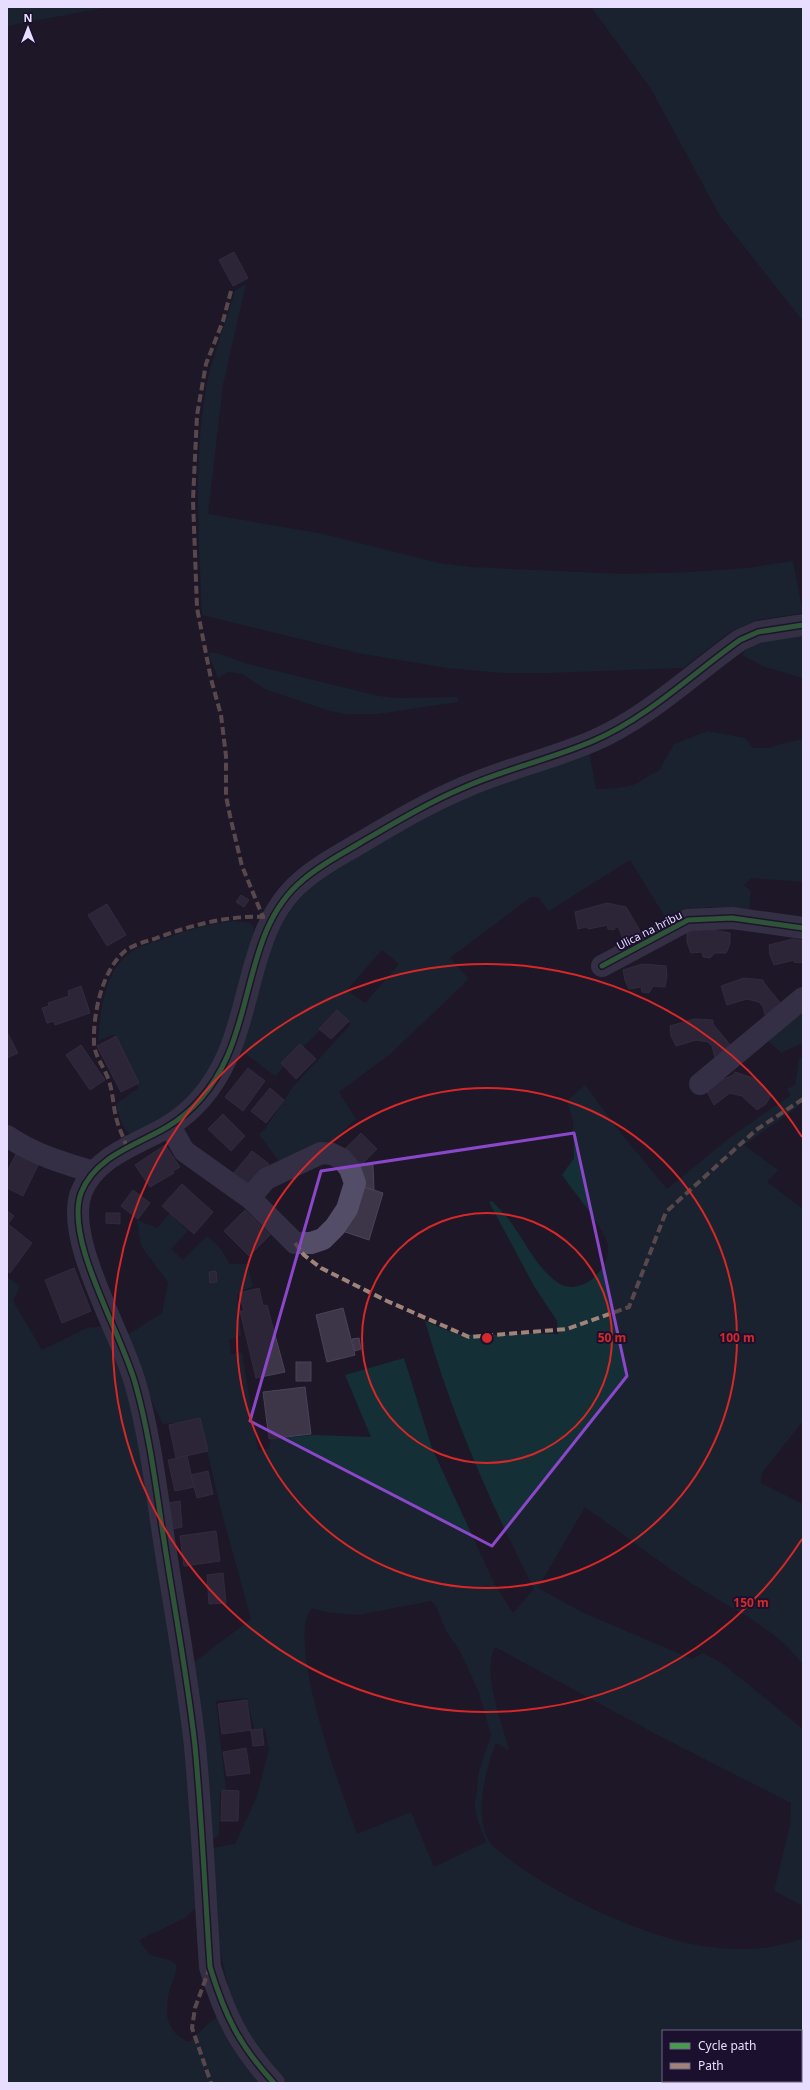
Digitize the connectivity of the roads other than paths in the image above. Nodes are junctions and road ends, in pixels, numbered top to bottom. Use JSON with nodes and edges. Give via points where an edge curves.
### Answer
{"nodes":[{"id":1,"x":803,"y":626,"type":"edge"},
{"id":2,"x":803,"y":928,"type":"edge"},
{"id":3,"x":602,"y":966,"type":"dead end"},
{"id":4,"x":803,"y":998,"type":"edge"},
{"id":5,"x":700,"y":1084,"type":"dead end"},
{"id":6,"x":170,"y":1126,"type":"junction"},
{"id":7,"x":7,"y":1136,"type":"edge"},
{"id":8,"x":93,"y":1172,"type":"junction"},
{"id":9,"x":250,"y":1198,"type":"junction"},
{"id":10,"x":274,"y":2083,"type":"edge"}],
"edges":[{"from":1,"to":6,"type":"street","via":[[758,632],[740,640],[623,726],[593,741],[465,786],[398,821],[321,866],[300,882],[286,898],[263,940],[234,1039],[220,1070],[202,1098]]},
{"from":2,"to":3,"type":"street","name":"Ulica na hribu","via":[[732,918],[688,920]]},
{"from":4,"to":5,"type":"street"},
{"from":6,"to":8,"type":"street","via":[[108,1158]]},
{"from":6,"to":9,"type":"street","via":[[184,1151]]},
{"from":7,"to":8,"type":"street","via":[[58,1162]]},
{"from":8,"to":10,"type":"street","via":[[82,1191],[78,1207],[78,1225],[87,1261],[130,1362],[146,1423],[195,1746],[210,1967],[232,2025],[252,2059]]},
{"from":9,"to":9,"type":"street","via":[[294,1243],[311,1244],[323,1239],[335,1227],[347,1209],[355,1183],[350,1169],[342,1159],[332,1154],[321,1153],[266,1179]]}]}
